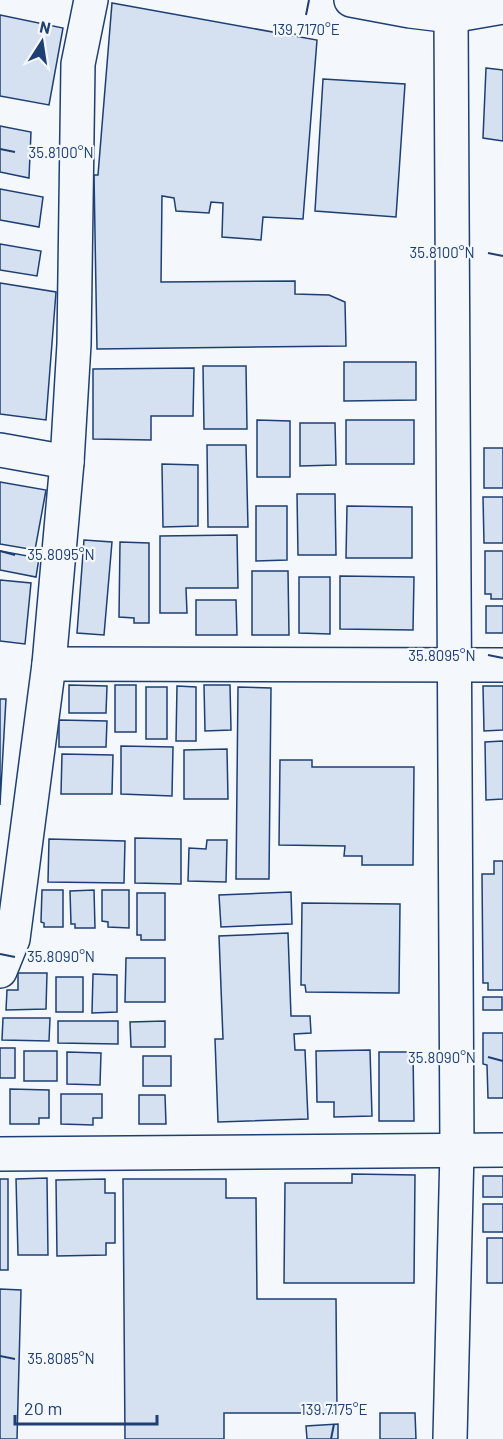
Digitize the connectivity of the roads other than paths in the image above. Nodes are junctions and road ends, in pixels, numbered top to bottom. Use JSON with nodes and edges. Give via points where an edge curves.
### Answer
{"nodes":[{"id":1,"x":91,"y":0,"type":"edge"},
{"id":2,"x":351,"y":0,"type":"edge"},
{"id":3,"x":503,"y":7,"type":"edge"},
{"id":4,"x":452,"y":8,"type":"edge"},
{"id":5,"x":0,"y":450,"type":"edge"},
{"id":6,"x":67,"y":462,"type":"junction"},
{"id":7,"x":49,"y":664,"type":"junction"},
{"id":8,"x":503,"y":665,"type":"edge"},
{"id":9,"x":455,"y":666,"type":"junction"},
{"id":10,"x":13,"y":842,"type":"edge"},
{"id":11,"x":0,"y":971,"type":"edge"},
{"id":12,"x":457,"y":1150,"type":"junction"},
{"id":13,"x":503,"y":1150,"type":"edge"},
{"id":14,"x":0,"y":1154,"type":"edge"},
{"id":15,"x":450,"y":1439,"type":"edge"}],
"edges":[{"from":1,"to":6,"type":"street","via":[[78,64],[74,344]]},
{"from":2,"to":4,"type":"street","via":[[410,11]]},
{"from":3,"to":4,"type":"street"},
{"from":4,"to":9,"type":"street"},
{"from":5,"to":6,"type":"street"},
{"from":6,"to":7,"type":"street"},
{"from":7,"to":9,"type":"street"},
{"from":7,"to":10,"type":"street"},
{"from":8,"to":9,"type":"street"},
{"from":9,"to":12,"type":"street"},
{"from":10,"to":11,"type":"street","via":[[13,939]]},
{"from":12,"to":13,"type":"street"},
{"from":12,"to":14,"type":"street"},
{"from":12,"to":15,"type":"street"}]}
